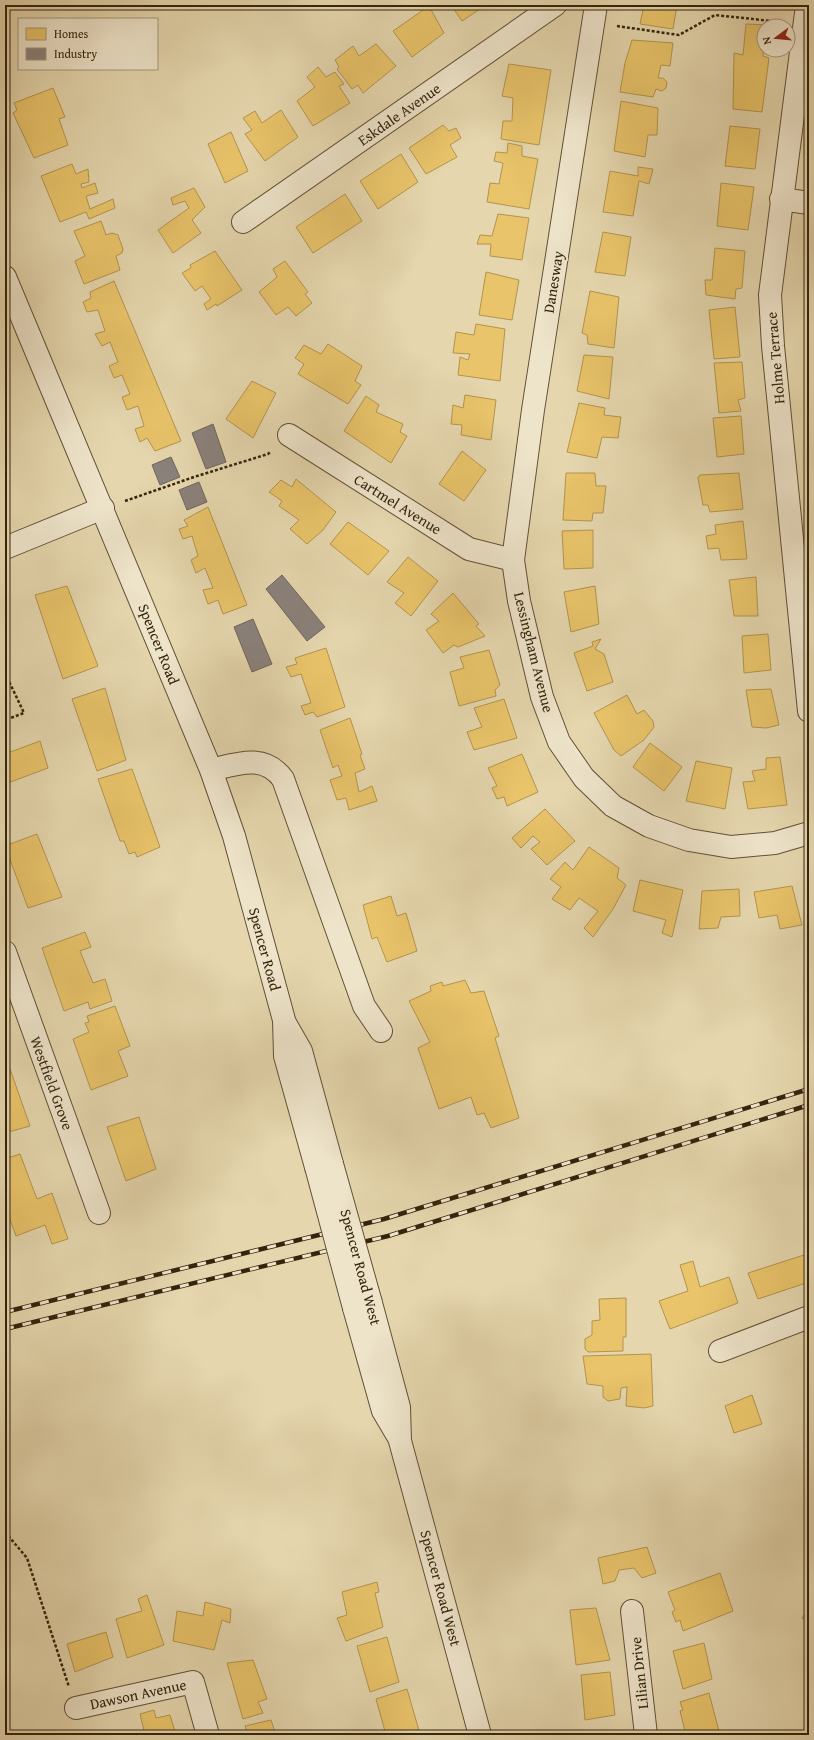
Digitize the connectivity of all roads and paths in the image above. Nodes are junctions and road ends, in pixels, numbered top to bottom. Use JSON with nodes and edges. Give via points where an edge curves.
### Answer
{"nodes":[{"id":1,"x":555,"y":5,"type":"edge"},
{"id":2,"x":595,"y":14,"type":"edge"},
{"id":3,"x":805,"y":15,"type":"edge"},
{"id":4,"x":781,"y":199,"type":"junction"},
{"id":5,"x":809,"y":203,"type":"edge"},
{"id":6,"x":243,"y":222,"type":"dead end"},
{"id":7,"x":5,"y":277,"type":"edge"},
{"id":8,"x":289,"y":435,"type":"joint"},
{"id":9,"x":103,"y":508,"type":"junction"},
{"id":10,"x":5,"y":548,"type":"edge"},
{"id":11,"x":513,"y":560,"type":"junction"},
{"id":12,"x":5,"y":673,"type":"edge"},
{"id":13,"x":809,"y":711,"type":"edge"},
{"id":14,"x":5,"y":720,"type":"edge"},
{"id":15,"x":211,"y":770,"type":"junction"},
{"id":16,"x":809,"y":833,"type":"edge"},
{"id":17,"x":5,"y":952,"type":"edge"},
{"id":18,"x":381,"y":1031,"type":"dead end"},
{"id":19,"x":324,"y":1165,"type":"joint"},
{"id":20,"x":99,"y":1213,"type":"dead end"},
{"id":21,"x":809,"y":1317,"type":"edge"},
{"id":22,"x":720,"y":1351,"type":"dead end"},
{"id":23,"x":5,"y":1532,"type":"edge"},
{"id":24,"x":632,"y":1611,"type":"dead end"},
{"id":25,"x":62,"y":1660,"type":"dead end"},
{"id":26,"x":76,"y":1708,"type":"dead end"},
{"id":27,"x":208,"y":1735,"type":"edge"},
{"id":28,"x":480,"y":1735,"type":"edge"},
{"id":29,"x":646,"y":1735,"type":"edge"}],
"edges":[{"from":1,"to":6,"type":"street","name":"Eskdale Avenue"},
{"from":2,"to":3,"type":"path","via":[[679,35],[715,15]]},
{"from":2,"to":11,"type":"street","name":"Danesway","via":[[533,410]]},
{"from":3,"to":4,"type":"street","name":"Holme Terrace"},
{"from":4,"to":5,"type":"street"},
{"from":4,"to":13,"type":"street","name":"Holme Terrace","via":[[770,295]]},
{"from":7,"to":9,"type":"street","name":"Spencer Road"},
{"from":8,"to":9,"type":"path","via":[[268,454]]},
{"from":8,"to":11,"type":"street","name":"Cartmel Avenue","via":[[469,549]]},
{"from":9,"to":10,"type":"street"},
{"from":9,"to":15,"type":"street","name":"Spencer Road"},
{"from":11,"to":16,"type":"street","name":"Lessingham Avenue","via":[[519,601],[542,697],[559,742],[584,778],[613,806],[649,826],[689,840],[731,846],[775,843]]},
{"from":12,"to":14,"type":"path","via":[[24,713]]},
{"from":15,"to":18,"type":"street","via":[[256,762],[277,771],[283,779],[364,1006]]},
{"from":15,"to":19,"type":"street","name":"Spencer Road","via":[[234,836],[284,1020],[301,1051]]},
{"from":17,"to":20,"type":"street","name":"Westfield Grove"},
{"from":19,"to":28,"type":"street","name":"Spencer Road West","bridge":true,"via":[[363,1305],[399,1407],[400,1441]]},
{"from":21,"to":22,"type":"street"},
{"from":23,"to":25,"type":"path","via":[[27,1558]]},
{"from":24,"to":29,"type":"street","name":"Lilian Drive"},
{"from":26,"to":27,"type":"street","name":"Dawson Avenue","via":[[193,1682]]}]}
